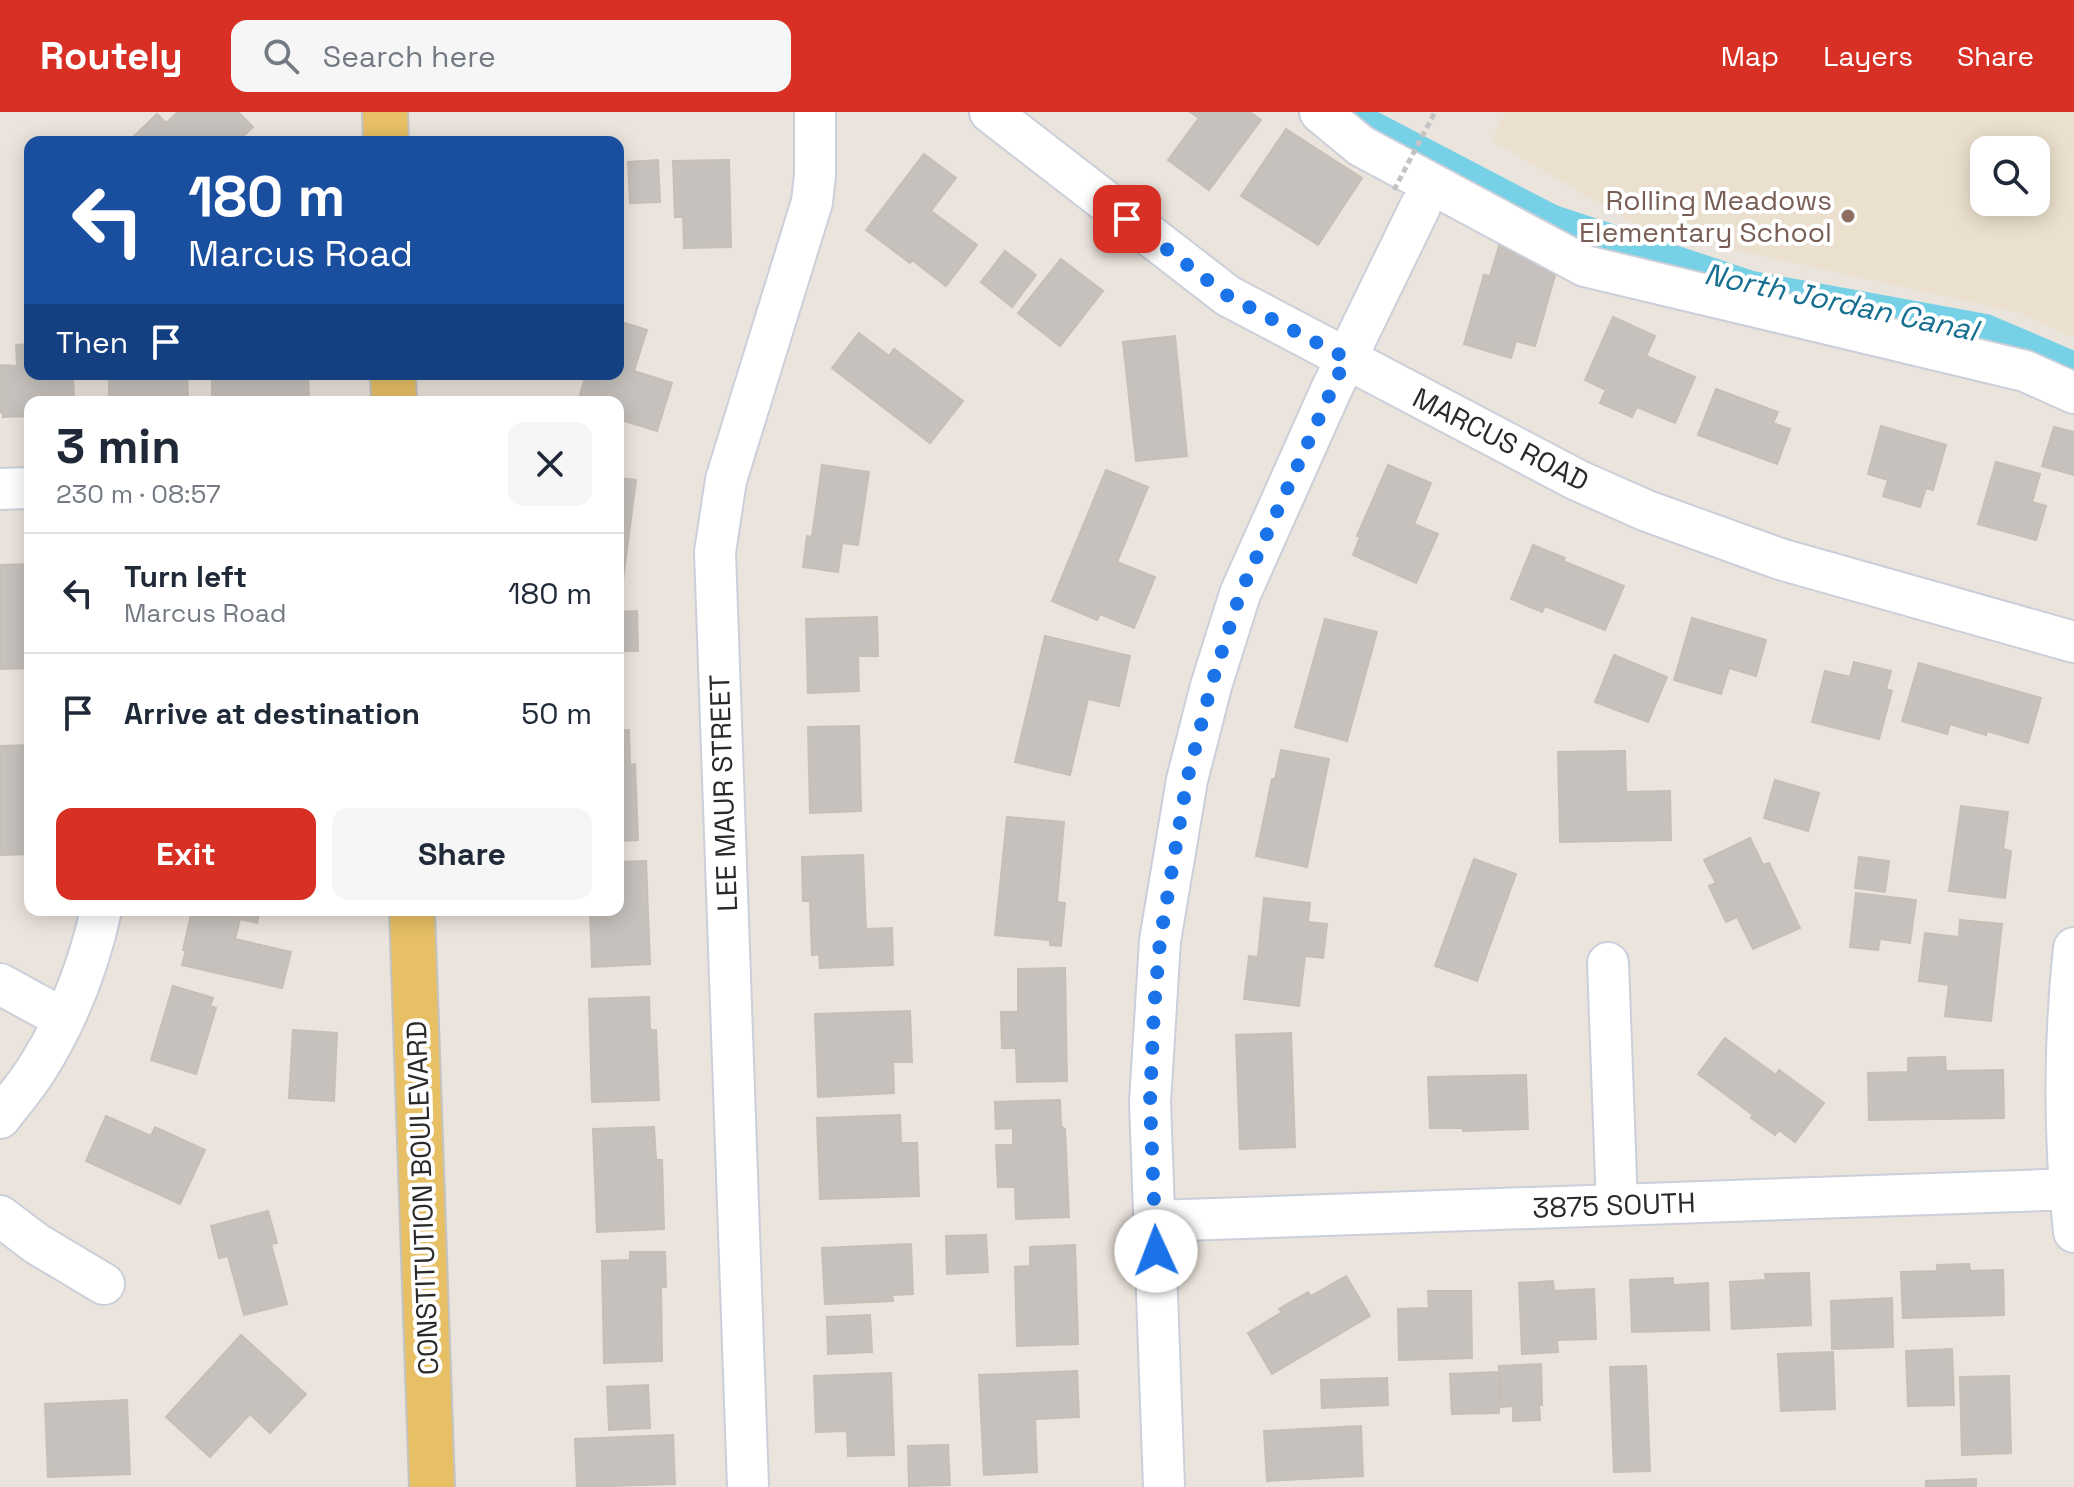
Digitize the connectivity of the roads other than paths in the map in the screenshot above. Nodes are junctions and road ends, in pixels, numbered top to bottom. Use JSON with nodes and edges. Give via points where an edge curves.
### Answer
{"nodes":[{"id":1,"x":385,"y":112,"type":"edge"},
{"id":2,"x":815,"y":112,"type":"edge"},
{"id":3,"x":990,"y":112,"type":"edge"},
{"id":4,"x":1320,"y":112,"type":"edge"},
{"id":5,"x":386,"y":136,"type":"edge"},
{"id":6,"x":1406,"y":189,"type":"junction"},
{"id":7,"x":1346,"y":358,"type":"junction"},
{"id":8,"x":2074,"y":393,"type":"edge"},
{"id":9,"x":24,"y":488,"type":"edge"},
{"id":10,"x":0,"y":489,"type":"edge"},
{"id":11,"x":2074,"y":642,"type":"edge"},
{"id":12,"x":100,"y":916,"type":"edge"},
{"id":13,"x":412,"y":916,"type":"edge"},
{"id":14,"x":2074,"y":948,"type":"edge"},
{"id":15,"x":1608,"y":963,"type":"dead end"},
{"id":16,"x":0,"y":984,"type":"edge"},
{"id":17,"x":64,"y":1019,"type":"junction"},
{"id":18,"x":0,"y":1118,"type":"edge"},
{"id":19,"x":2072,"y":1189,"type":"edge"},
{"id":20,"x":1617,"y":1205,"type":"junction"},
{"id":21,"x":0,"y":1216,"type":"edge"},
{"id":22,"x":1155,"y":1221,"type":"junction"},
{"id":23,"x":2074,"y":1232,"type":"edge"},
{"id":24,"x":104,"y":1284,"type":"dead end"},
{"id":25,"x":432,"y":1487,"type":"edge"},
{"id":26,"x":748,"y":1487,"type":"edge"},
{"id":27,"x":1164,"y":1487,"type":"edge"}],
"edges":[{"from":1,"to":5,"type":"main road"},
{"from":2,"to":26,"type":"street","name":"LEE MAUR STREET","via":[[812,202],[726,480],[715,552]]},
{"from":3,"to":7,"type":"street","name":"MARCUS ROAD","via":[[1228,296]]},
{"from":4,"to":6,"type":"street"},
{"from":6,"to":7,"type":"street"},
{"from":6,"to":8,"type":"street","via":[[1585,266],[2025,371]]},
{"from":7,"to":11,"type":"street","name":"MARCUS ROAD","via":[[1509,446],[1647,511],[1780,559]]},
{"from":7,"to":22,"type":"street","via":[[1240,594],[1187,780],[1154,1009],[1150,1102]]},
{"from":9,"to":10,"type":"street"},
{"from":12,"to":17,"type":"street"},
{"from":13,"to":25,"type":"main road","name":"CONSTITUTION BOULEVARD"},
{"from":14,"to":19,"type":"street","via":[[2067,1052]]},
{"from":15,"to":20,"type":"street"},
{"from":16,"to":17,"type":"street"},
{"from":17,"to":18,"type":"street","via":[[37,1069]]},
{"from":19,"to":20,"type":"street","name":"3875 SOUTH"},
{"from":19,"to":23,"type":"street"},
{"from":20,"to":22,"type":"street","name":"3875 SOUTH"},
{"from":21,"to":24,"type":"street"},
{"from":22,"to":27,"type":"street"}]}
